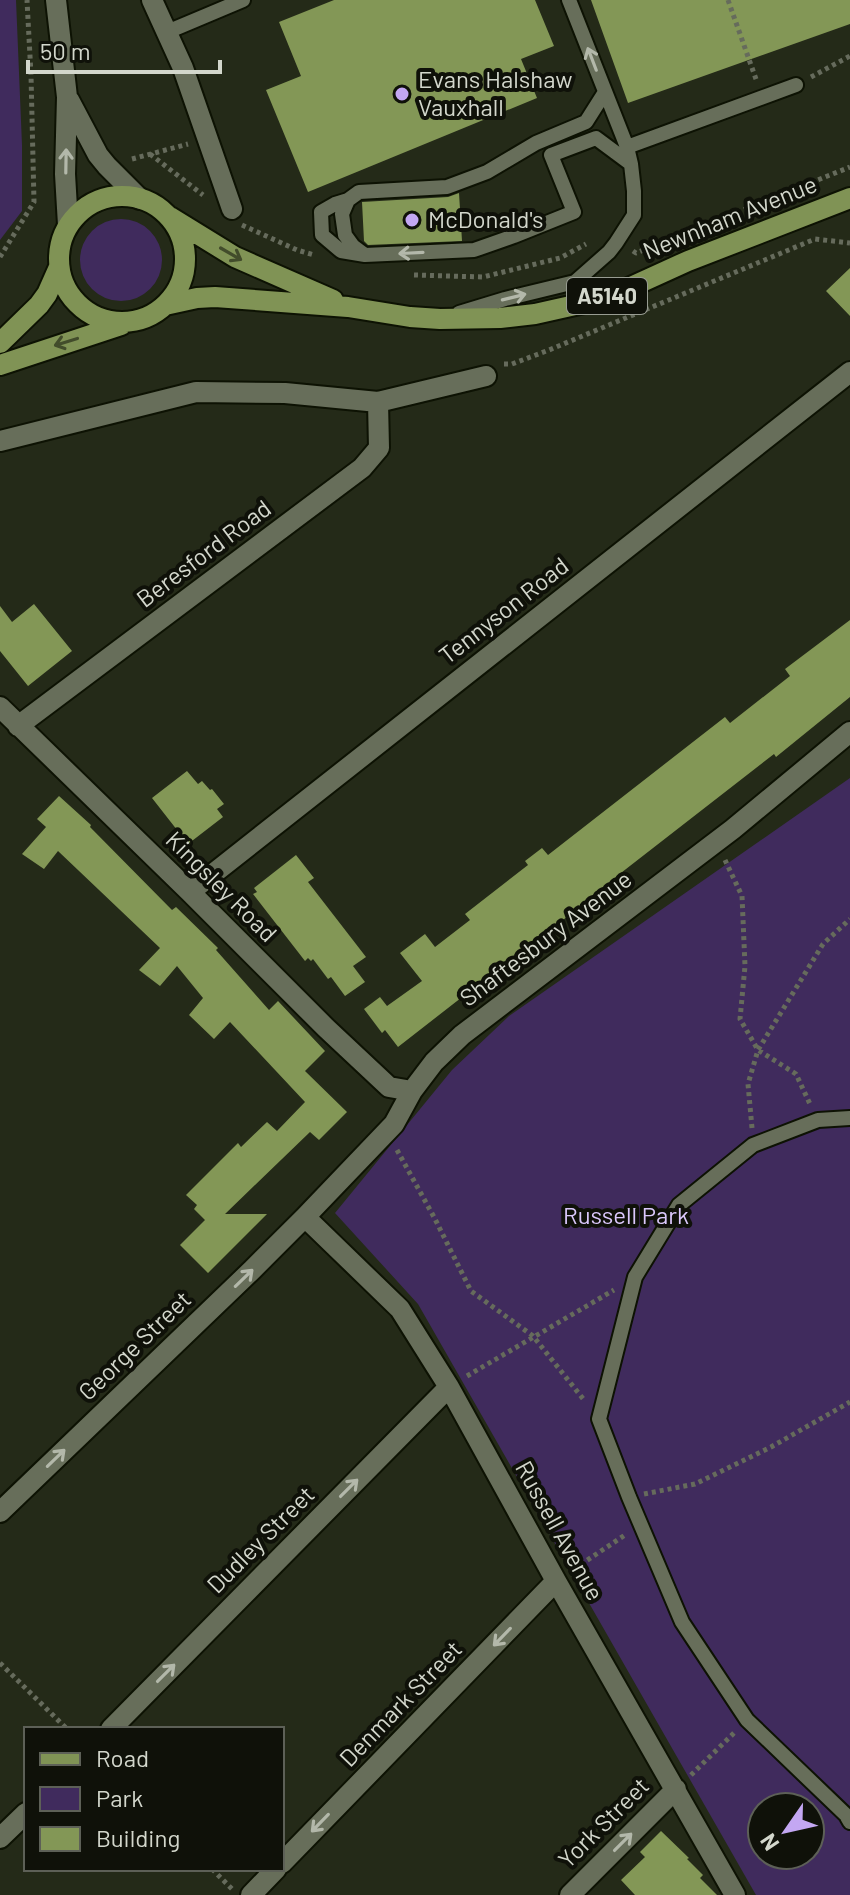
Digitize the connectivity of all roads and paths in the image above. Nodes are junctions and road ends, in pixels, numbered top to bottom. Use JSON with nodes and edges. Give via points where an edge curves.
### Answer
{"nodes":[{"id":1,"x":27,"y":0,"type":"edge"},
{"id":2,"x":56,"y":0,"type":"edge"},
{"id":3,"x":152,"y":0,"type":"edge"},
{"id":4,"x":243,"y":0,"type":"edge"},
{"id":5,"x":569,"y":0,"type":"edge"},
{"id":6,"x":728,"y":0,"type":"edge"},
{"id":7,"x":167,"y":32,"type":"junction"},
{"id":8,"x":850,"y":56,"type":"edge"},
{"id":9,"x":796,"y":85,"type":"joint"},
{"id":10,"x":605,"y":92,"type":"junction"},
{"id":11,"x":67,"y":97,"type":"junction"},
{"id":12,"x":763,"y":98,"type":"junction"},
{"id":13,"x":208,"y":138,"type":"junction"},
{"id":14,"x":627,"y":147,"type":"junction"},
{"id":15,"x":126,"y":160,"type":"dead end"},
{"id":16,"x":631,"y":164,"type":"junction"},
{"id":17,"x":850,"y":198,"type":"edge"},
{"id":18,"x":140,"y":199,"type":"junction"},
{"id":19,"x":348,"y":200,"type":"junction"},
{"id":20,"x":232,"y":209,"type":"dead end"},
{"id":21,"x":165,"y":213,"type":"junction"},
{"id":22,"x":68,"y":225,"type":"junction"},
{"id":23,"x":850,"y":243,"type":"edge"},
{"id":24,"x":365,"y":255,"type":"junction"},
{"id":25,"x":0,"y":257,"type":"edge"},
{"id":26,"x":59,"y":267,"type":"junction"},
{"id":27,"x":165,"y":305,"type":"junction"},
{"id":28,"x":348,"y":307,"type":"junction"},
{"id":29,"x":440,"y":319,"type":"junction"},
{"id":30,"x":133,"y":321,"type":"junction"},
{"id":31,"x":0,"y":343,"type":"edge"},
{"id":32,"x":0,"y":365,"type":"edge"},
{"id":33,"x":493,"y":370,"type":"joint"},
{"id":34,"x":850,"y":372,"type":"edge"},
{"id":35,"x":378,"y":402,"type":"junction"},
{"id":36,"x":0,"y":441,"type":"edge"},
{"id":37,"x":0,"y":707,"type":"edge"},
{"id":38,"x":18,"y":726,"type":"junction"},
{"id":39,"x":850,"y":732,"type":"edge"},
{"id":40,"x":717,"y":841,"type":"junction"},
{"id":41,"x":190,"y":892,"type":"junction"},
{"id":42,"x":850,"y":919,"type":"edge"},
{"id":43,"x":758,"y":1050,"type":"junction"},
{"id":44,"x":412,"y":1091,"type":"junction"},
{"id":45,"x":850,"y":1118,"type":"edge"},
{"id":46,"x":818,"y":1120,"type":"junction"},
{"id":47,"x":387,"y":1132,"type":"junction"},
{"id":48,"x":753,"y":1145,"type":"junction"},
{"id":49,"x":305,"y":1217,"type":"junction"},
{"id":50,"x":635,"y":1277,"type":"junction"},
{"id":51,"x":533,"y":1336,"type":"junction"},
{"id":52,"x":449,"y":1387,"type":"junction"},
{"id":53,"x":850,"y":1402,"type":"edge"},
{"id":54,"x":599,"y":1419,"type":"junction"},
{"id":55,"x":629,"y":1497,"type":"junction"},
{"id":56,"x":0,"y":1512,"type":"edge"},
{"id":57,"x":640,"y":1524,"type":"junction"},
{"id":58,"x":556,"y":1581,"type":"junction"},
{"id":59,"x":0,"y":1663,"type":"edge"},
{"id":60,"x":747,"y":1720,"type":"junction"},
{"id":61,"x":65,"y":1727,"type":"edge"},
{"id":62,"x":113,"y":1727,"type":"edge"},
{"id":63,"x":676,"y":1789,"type":"junction"},
{"id":64,"x":24,"y":1815,"type":"edge"},
{"id":65,"x":850,"y":1822,"type":"edge"},
{"id":66,"x":0,"y":1838,"type":"edge"},
{"id":67,"x":284,"y":1861,"type":"edge"},
{"id":68,"x":214,"y":1871,"type":"edge"},
{"id":69,"x":274,"y":1871,"type":"edge"},
{"id":70,"x":239,"y":1895,"type":"edge"},
{"id":71,"x":251,"y":1895,"type":"edge"},
{"id":72,"x":570,"y":1895,"type":"edge"},
{"id":73,"x":735,"y":1895,"type":"edge"}],
"edges":[{"from":1,"to":25,"type":"path","via":[[34,202]]},
{"from":2,"to":11,"type":"street"},
{"from":3,"to":7,"type":"street"},
{"from":4,"to":7,"type":"lane"},
{"from":10,"to":5,"type":"lane","one_way":true},
{"from":6,"to":12,"type":"path"},
{"from":7,"to":13,"type":"street"},
{"from":8,"to":9,"type":"path"},
{"from":9,"to":12,"type":"lane"},
{"from":10,"to":14,"type":"lane"},
{"from":10,"to":19,"type":"lane","via":[[586,122],[487,172],[447,187],[359,192]]},
{"from":11,"to":18,"type":"street","via":[[98,155]]},
{"from":22,"to":11,"type":"street","one_way":true},
{"from":12,"to":14,"type":"lane"},
{"from":13,"to":15,"type":"path"},
{"from":13,"to":20,"type":"street"},
{"from":14,"to":16,"type":"lane"},
{"from":16,"to":24,"type":"lane","one_way":true,"via":[[596,138],[551,155],[574,212],[474,250]]},
{"from":29,"to":16,"type":"lane","one_way":true,"via":[[575,282],[616,243],[634,215]]},
{"from":17,"to":29,"type":"main road","name":"Newnham Avenue","number":"A5140","via":[[593,301],[535,314]]},
{"from":18,"to":21,"type":"main road"},
{"from":18,"to":22,"type":"main road","via":[[100,201]]},
{"from":19,"to":24,"type":"lane","via":[[342,214],[345,235]]},
{"from":19,"to":24,"type":"lane","via":[[321,212],[322,235],[341,251]]},
{"from":21,"to":27,"type":"main road","via":[[182,242],[184,259],[176,292]]},
{"from":21,"to":28,"type":"main road","name":"Newnham Avenue","number":"A5140","one_way":true,"via":[[235,257]]},
{"from":22,"to":26,"type":"main road"},
{"from":23,"to":33,"type":"path","via":[[815,239]]},
{"from":26,"to":30,"type":"main road","via":[[63,283],[84,310],[113,322]]},
{"from":26,"to":31,"type":"main road","via":[[39,305]]},
{"from":27,"to":28,"type":"main road","name":"Newnham Avenue","number":"A5140","via":[[215,297]]},
{"from":27,"to":30,"type":"main road"},
{"from":28,"to":29,"type":"main road","name":"Newnham Avenue","number":"A5140"},
{"from":30,"to":32,"type":"main road","one_way":true},
{"from":33,"to":35,"type":"street"},
{"from":34,"to":41,"type":"street","name":"Tennyson Road"},
{"from":35,"to":36,"type":"street","via":[[196,392]]},
{"from":35,"to":38,"type":"street","name":"Beresford Road","via":[[379,448],[362,468]]},
{"from":37,"to":38,"type":"street","name":"Kingsley Road"},
{"from":38,"to":41,"type":"street","name":"Kingsley Road"},
{"from":39,"to":40,"type":"street","name":"Shaftesbury Avenue"},
{"from":40,"to":43,"type":"path","via":[[742,896],[745,966],[740,1019]]},
{"from":40,"to":44,"type":"street","name":"Shaftesbury Avenue","via":[[462,1035]]},
{"from":41,"to":44,"type":"street","name":"Kingsley Road","via":[[389,1087]]},
{"from":42,"to":43,"type":"path","via":[[823,944]]},
{"from":43,"to":46,"type":"path","via":[[796,1074]]},
{"from":43,"to":48,"type":"path","via":[[748,1084]]},
{"from":44,"to":47,"type":"street","name":"Shaftesbury Avenue"},
{"from":45,"to":46,"type":"lane"},
{"from":46,"to":48,"type":"lane"},
{"from":47,"to":49,"type":"street","name":"Shaftesbury Avenue"},
{"from":47,"to":51,"type":"path","via":[[471,1291]]},
{"from":48,"to":50,"type":"lane","via":[[679,1205]]},
{"from":49,"to":52,"type":"street","name":"Russell Avenue","via":[[400,1309]]},
{"from":56,"to":49,"type":"street","name":"George Street","one_way":true},
{"from":50,"to":51,"type":"path"},
{"from":50,"to":54,"type":"lane"},
{"from":51,"to":52,"type":"path"},
{"from":51,"to":54,"type":"path"},
{"from":52,"to":58,"type":"street","name":"Russell Avenue"},
{"from":62,"to":52,"type":"street","name":"Dudley Street","one_way":true},
{"from":53,"to":55,"type":"path","via":[[695,1484]]},
{"from":54,"to":55,"type":"lane"},
{"from":55,"to":57,"type":"lane"},
{"from":57,"to":58,"type":"path"},
{"from":57,"to":60,"type":"lane","via":[[682,1622]]},
{"from":58,"to":63,"type":"street","name":"Russell Avenue"},
{"from":58,"to":67,"type":"street","name":"Denmark Street","one_way":true},
{"from":59,"to":61,"type":"path"},
{"from":60,"to":63,"type":"path"},
{"from":60,"to":65,"type":"lane"},
{"from":72,"to":63,"type":"street","name":"York Street","one_way":true},
{"from":63,"to":73,"type":"street","name":"Russell Avenue"},
{"from":64,"to":66,"type":"street"},
{"from":68,"to":70,"type":"path"},
{"from":69,"to":71,"type":"street"}]}
